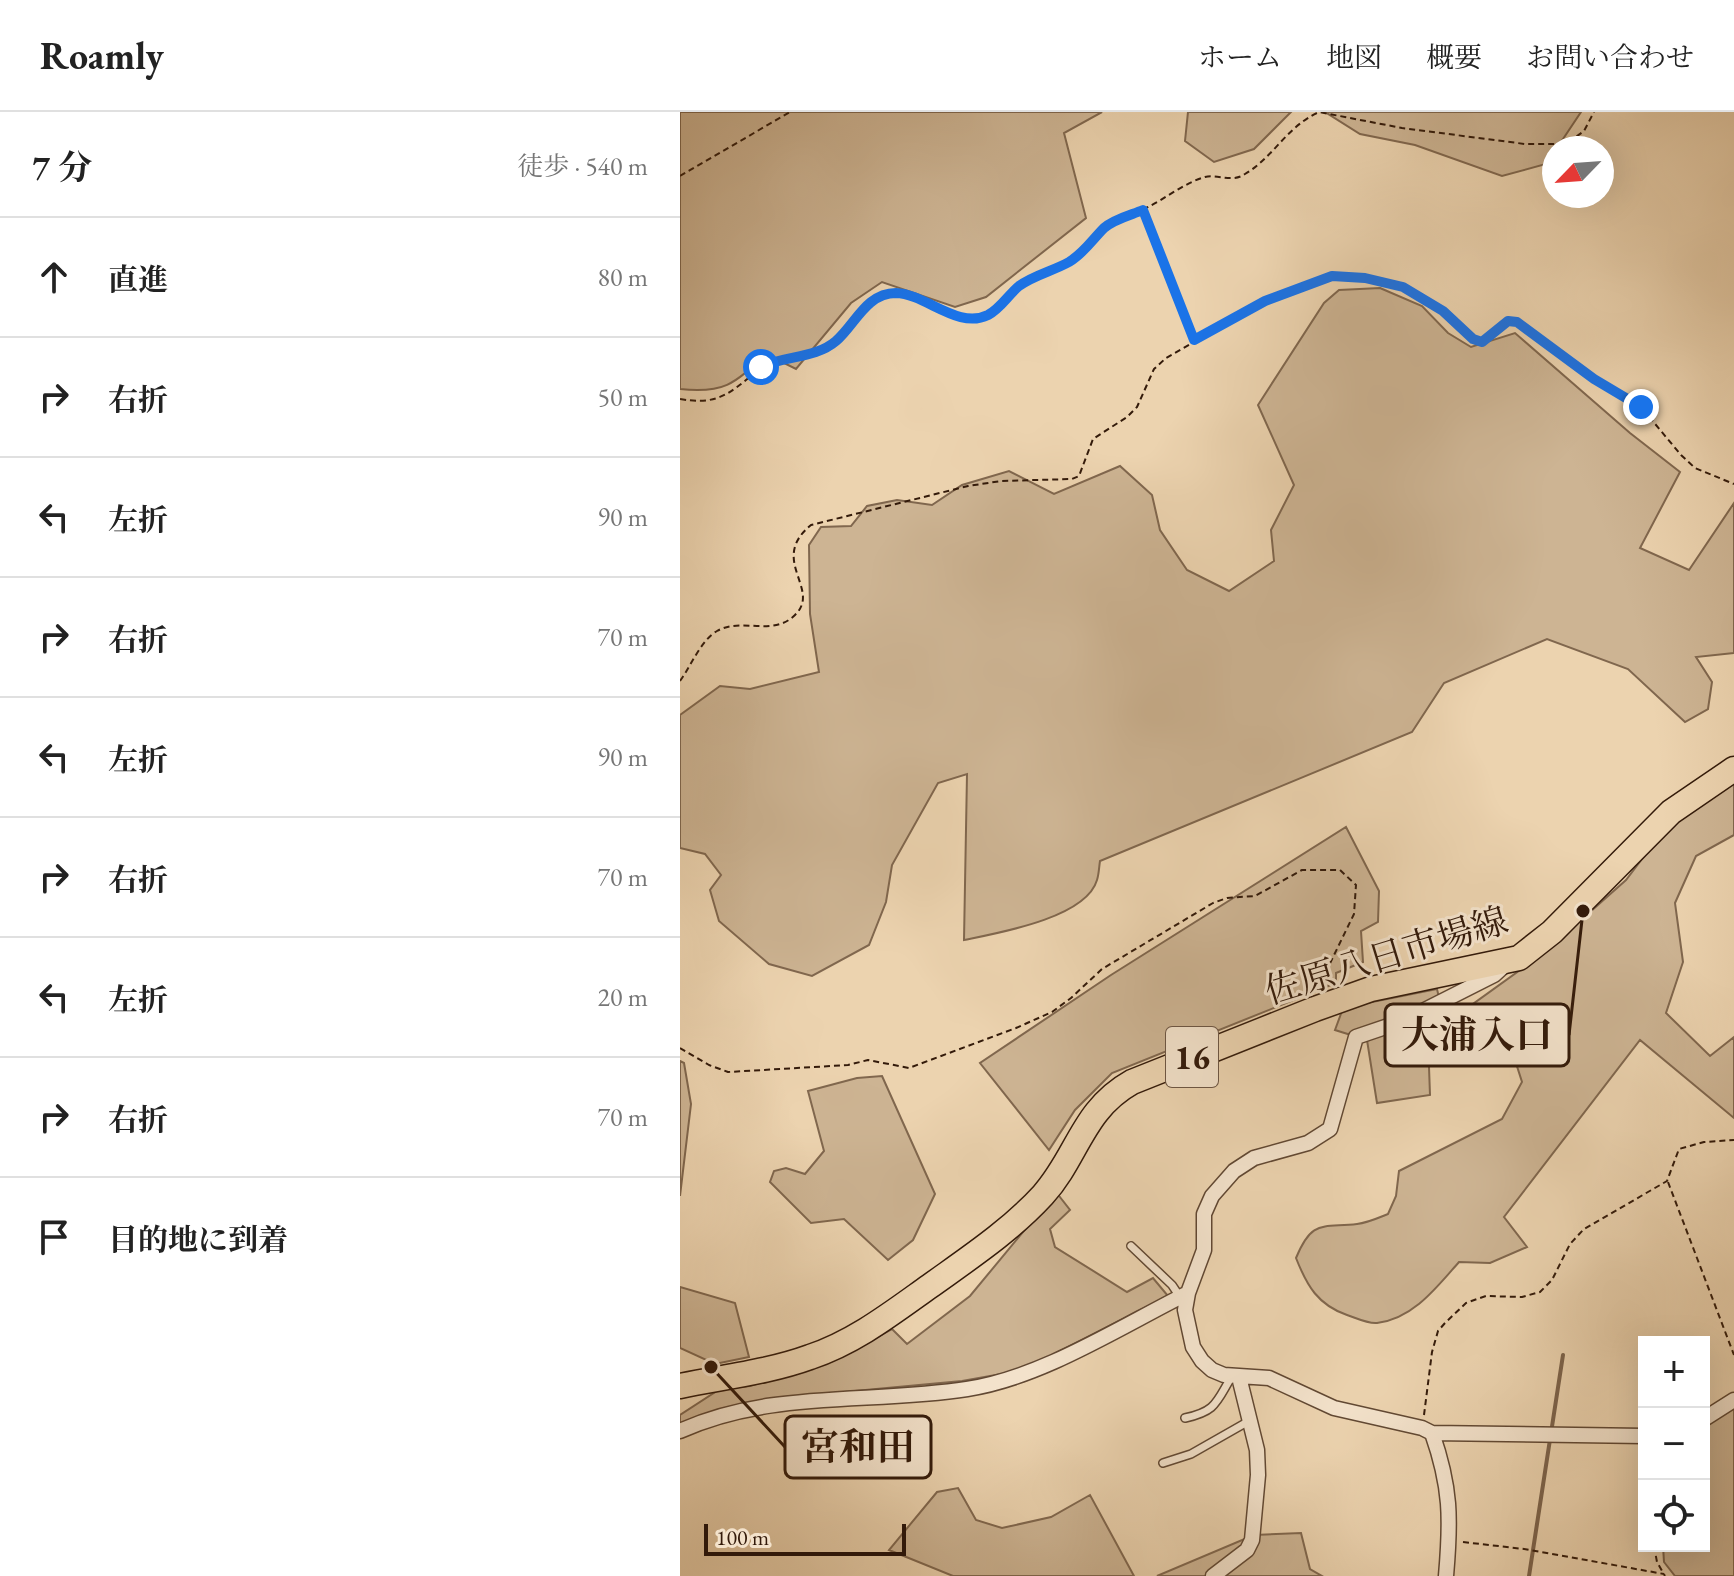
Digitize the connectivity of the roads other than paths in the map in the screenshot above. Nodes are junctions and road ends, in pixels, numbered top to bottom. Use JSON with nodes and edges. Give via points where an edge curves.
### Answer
{"nodes":[{"id":1,"x":1734,"y":769,"type":"edge"},
{"id":2,"x":1508,"y":962,"type":"junction"},
{"id":3,"x":1131,"y":1246,"type":"dead end"},
{"id":4,"x":1184,"y":1295,"type":"junction"},
{"id":5,"x":1236,"y":1377,"type":"junction"},
{"id":6,"x":680,"y":1386,"type":"edge"},
{"id":7,"x":1734,"y":1400,"type":"edge"},
{"id":8,"x":1710,"y":1415,"type":"edge"},
{"id":9,"x":1185,"y":1418,"type":"dead end"},
{"id":10,"x":1249,"y":1421,"type":"junction"},
{"id":11,"x":1427,"y":1430,"type":"junction"},
{"id":12,"x":680,"y":1431,"type":"edge"},
{"id":13,"x":1638,"y":1436,"type":"edge"},
{"id":14,"x":1163,"y":1463,"type":"dead end"},
{"id":15,"x":1213,"y":1576,"type":"edge"},
{"id":16,"x":1446,"y":1576,"type":"edge"}],
"edges":[{"from":1,"to":2,"type":"main road","name":"佐原八日市場線","number":"16","via":[[1671,812],[1552,932]]},
{"from":2,"to":4,"type":"street","via":[[1494,975],[1403,1021],[1356,1037],[1330,1129],[1308,1143],[1254,1158],[1212,1196],[1204,1214],[1204,1250]]},
{"from":2,"to":6,"type":"main road","name":"佐原八日市場線","number":"16","via":[[1401,981],[1315,1009],[1117,1090],[1095,1111],[1045,1193],[1022,1216],[858,1335],[808,1358]]},
{"from":3,"to":4,"type":"lane"},
{"from":4,"to":5,"type":"street","via":[[1193,1347],[1212,1370]]},
{"from":4,"to":12,"type":"street","via":[[1022,1377],[966,1390],[798,1401],[727,1413]]},
{"from":5,"to":9,"type":"lane","via":[[1213,1408]]},
{"from":5,"to":10,"type":"street"},
{"from":5,"to":11,"type":"street","via":[[1269,1378],[1334,1408]]},
{"from":7,"to":8,"type":"street"},
{"from":10,"to":14,"type":"lane","via":[[1191,1454]]},
{"from":10,"to":15,"type":"street","via":[[1258,1475],[1252,1540]]},
{"from":11,"to":13,"type":"street"},
{"from":11,"to":16,"type":"street","via":[[1448,1490]]}]}
